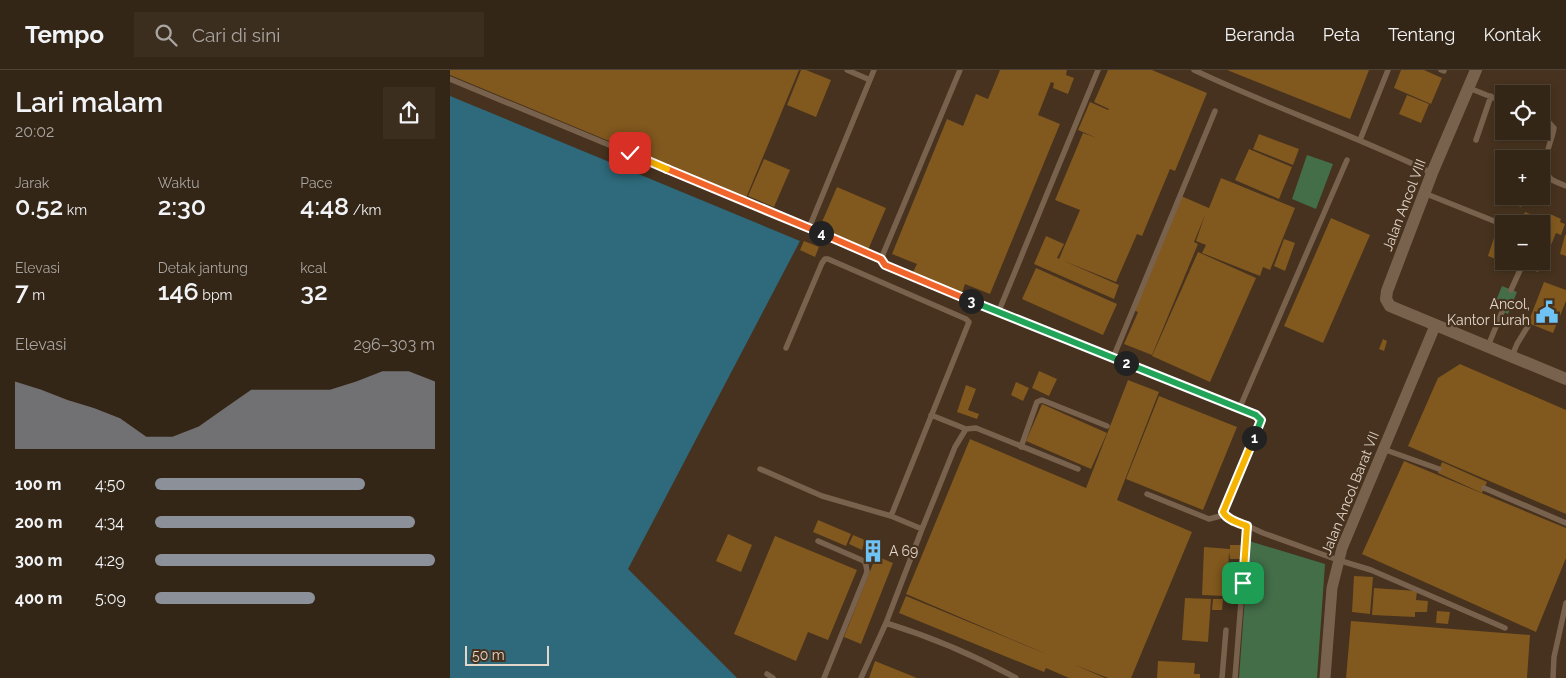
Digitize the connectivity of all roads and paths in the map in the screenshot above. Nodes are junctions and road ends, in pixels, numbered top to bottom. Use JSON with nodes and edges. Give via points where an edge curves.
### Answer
{"nodes":[{"id":1,"x":847,"y":70,"type":"edge"},
{"id":2,"x":874,"y":70,"type":"edge"},
{"id":3,"x":960,"y":70,"type":"edge"},
{"id":4,"x":1098,"y":70,"type":"edge"},
{"id":5,"x":1194,"y":70,"type":"edge"},
{"id":6,"x":1388,"y":70,"type":"edge"},
{"id":7,"x":1476,"y":70,"type":"edge"},
{"id":8,"x":450,"y":78,"type":"edge"},
{"id":9,"x":870,"y":80,"type":"junction"},
{"id":10,"x":1469,"y":88,"type":"junction"},
{"id":11,"x":1491,"y":96,"type":"junction"},
{"id":12,"x":1495,"y":98,"type":"edge"},
{"id":13,"x":1215,"y":111,"type":"dead end"},
{"id":14,"x":1550,"y":124,"type":"edge"},
{"id":15,"x":1360,"y":140,"type":"junction"},
{"id":16,"x":1476,"y":140,"type":"dead end"},
{"id":17,"x":1347,"y":160,"type":"dead end"},
{"id":18,"x":1432,"y":174,"type":"junction"},
{"id":19,"x":1566,"y":186,"type":"edge"},
{"id":20,"x":1424,"y":193,"type":"junction"},
{"id":21,"x":1495,"y":221,"type":"edge"},
{"id":22,"x":809,"y":228,"type":"junction"},
{"id":23,"x":881,"y":259,"type":"junction"},
{"id":24,"x":1520,"y":270,"type":"edge"},
{"id":25,"x":1512,"y":290,"type":"dead end"},
{"id":26,"x":1502,"y":312,"type":"dead end"},
{"id":27,"x":998,"y":313,"type":"junction"},
{"id":28,"x":1435,"y":326,"type":"junction"},
{"id":29,"x":1528,"y":326,"type":"dead end"},
{"id":30,"x":786,"y":348,"type":"dead end"},
{"id":31,"x":1487,"y":348,"type":"junction"},
{"id":32,"x":1113,"y":358,"type":"junction"},
{"id":33,"x":1512,"y":358,"type":"junction"},
{"id":34,"x":1566,"y":380,"type":"edge"},
{"id":35,"x":1240,"y":408,"type":"junction"},
{"id":36,"x":931,"y":415,"type":"junction"},
{"id":37,"x":1107,"y":426,"type":"dead end"},
{"id":38,"x":966,"y":429,"type":"junction"},
{"id":39,"x":1021,"y":446,"type":"junction"},
{"id":40,"x":1383,"y":449,"type":"junction"},
{"id":41,"x":760,"y":469,"type":"dead end"},
{"id":42,"x":1078,"y":469,"type":"dead end"},
{"id":43,"x":1439,"y":469,"type":"dead end"},
{"id":44,"x":1484,"y":488,"type":"dead end"},
{"id":45,"x":1147,"y":494,"type":"dead end"},
{"id":46,"x":1224,"y":515,"type":"junction"},
{"id":47,"x":891,"y":516,"type":"junction"},
{"id":48,"x":1566,"y":523,"type":"edge"},
{"id":49,"x":1247,"y":526,"type":"junction"},
{"id":50,"x":922,"y":529,"type":"junction"},
{"id":51,"x":818,"y":541,"type":"dead end"},
{"id":52,"x":1338,"y":560,"type":"junction"},
{"id":53,"x":1566,"y":603,"type":"edge"},
{"id":54,"x":886,"y":622,"type":"junction"},
{"id":55,"x":1505,"y":628,"type":"dead end"},
{"id":56,"x":1226,"y":630,"type":"dead end"},
{"id":57,"x":767,"y":674,"type":"dead end"},
{"id":58,"x":773,"y":678,"type":"edge"},
{"id":59,"x":824,"y":678,"type":"edge"},
{"id":60,"x":861,"y":678,"type":"edge"},
{"id":61,"x":1016,"y":678,"type":"edge"},
{"id":62,"x":1222,"y":678,"type":"edge"},
{"id":63,"x":1235,"y":678,"type":"edge"},
{"id":64,"x":1325,"y":678,"type":"edge"},
{"id":65,"x":1552,"y":678,"type":"edge"}],
"edges":[{"from":1,"to":9,"type":"lane"},
{"from":2,"to":9,"type":"lane"},
{"from":3,"to":23,"type":"lane"},
{"from":4,"to":27,"type":"lane"},
{"from":5,"to":15,"type":"lane"},
{"from":6,"to":15,"type":"lane"},
{"from":7,"to":10,"type":"street","name":"Jalan Ancol VIII"},
{"from":8,"to":22,"type":"lane"},
{"from":9,"to":22,"type":"lane"},
{"from":10,"to":11,"type":"lane"},
{"from":10,"to":18,"type":"street","name":"Jalan Ancol VIII"},
{"from":11,"to":12,"type":"lane"},
{"from":11,"to":16,"type":"lane"},
{"from":13,"to":32,"type":"lane"},
{"from":14,"to":19,"type":"lane","via":[[1554,128],[1546,152],[1546,169],[1551,178]]},
{"from":15,"to":18,"type":"lane"},
{"from":17,"to":35,"type":"lane"},
{"from":18,"to":20,"type":"street","name":"Jalan Ancol VIII"},
{"from":20,"to":21,"type":"lane"},
{"from":20,"to":28,"type":"street","name":"Jalan Ancol VIII","via":[[1386,299],[1390,306]]},
{"from":22,"to":23,"type":"lane"},
{"from":23,"to":27,"type":"lane","via":[[885,265]]},
{"from":24,"to":25,"type":"lane"},
{"from":26,"to":31,"type":"lane"},
{"from":27,"to":32,"type":"lane"},
{"from":28,"to":31,"type":"street","name":"Jalan Ancol VIII"},
{"from":28,"to":40,"type":"street","name":"Jalan Ancol Barat VII"},
{"from":29,"to":33,"type":"lane"},
{"from":30,"to":36,"type":"lane","via":[[822,264],[828,259],[966,319],[969,322]]},
{"from":31,"to":33,"type":"street","name":"Jalan Ancol VIII"},
{"from":32,"to":35,"type":"lane"},
{"from":33,"to":34,"type":"street","name":"Jalan Ancol VIII"},
{"from":35,"to":46,"type":"lane","via":[[1261,420]]},
{"from":36,"to":38,"type":"lane"},
{"from":36,"to":47,"type":"lane"},
{"from":37,"to":39,"type":"lane","via":[[1040,400]]},
{"from":38,"to":39,"type":"lane","via":[[976,428]]},
{"from":38,"to":50,"type":"lane","via":[[955,447]]},
{"from":39,"to":42,"type":"lane"},
{"from":40,"to":43,"type":"lane"},
{"from":40,"to":52,"type":"street","name":"Jalan Ancol Barat VII"},
{"from":41,"to":47,"type":"lane","via":[[822,496]]},
{"from":44,"to":48,"type":"lane"},
{"from":45,"to":46,"type":"lane","via":[[1210,519]]},
{"from":46,"to":49,"type":"lane"},
{"from":47,"to":50,"type":"lane"},
{"from":49,"to":52,"type":"lane"},
{"from":49,"to":63,"type":"lane"},
{"from":50,"to":54,"type":"lane"},
{"from":51,"to":59,"type":"lane","via":[[864,561],[867,572]]},
{"from":52,"to":55,"type":"lane","via":[[1386,576]]},
{"from":52,"to":64,"type":"street","name":"Jalan Ancol Barat VII","via":[[1332,588]]},
{"from":53,"to":65,"type":"lane"},
{"from":54,"to":60,"type":"lane"},
{"from":54,"to":61,"type":"lane"},
{"from":56,"to":62,"type":"lane"},
{"from":57,"to":58,"type":"lane"}]}
